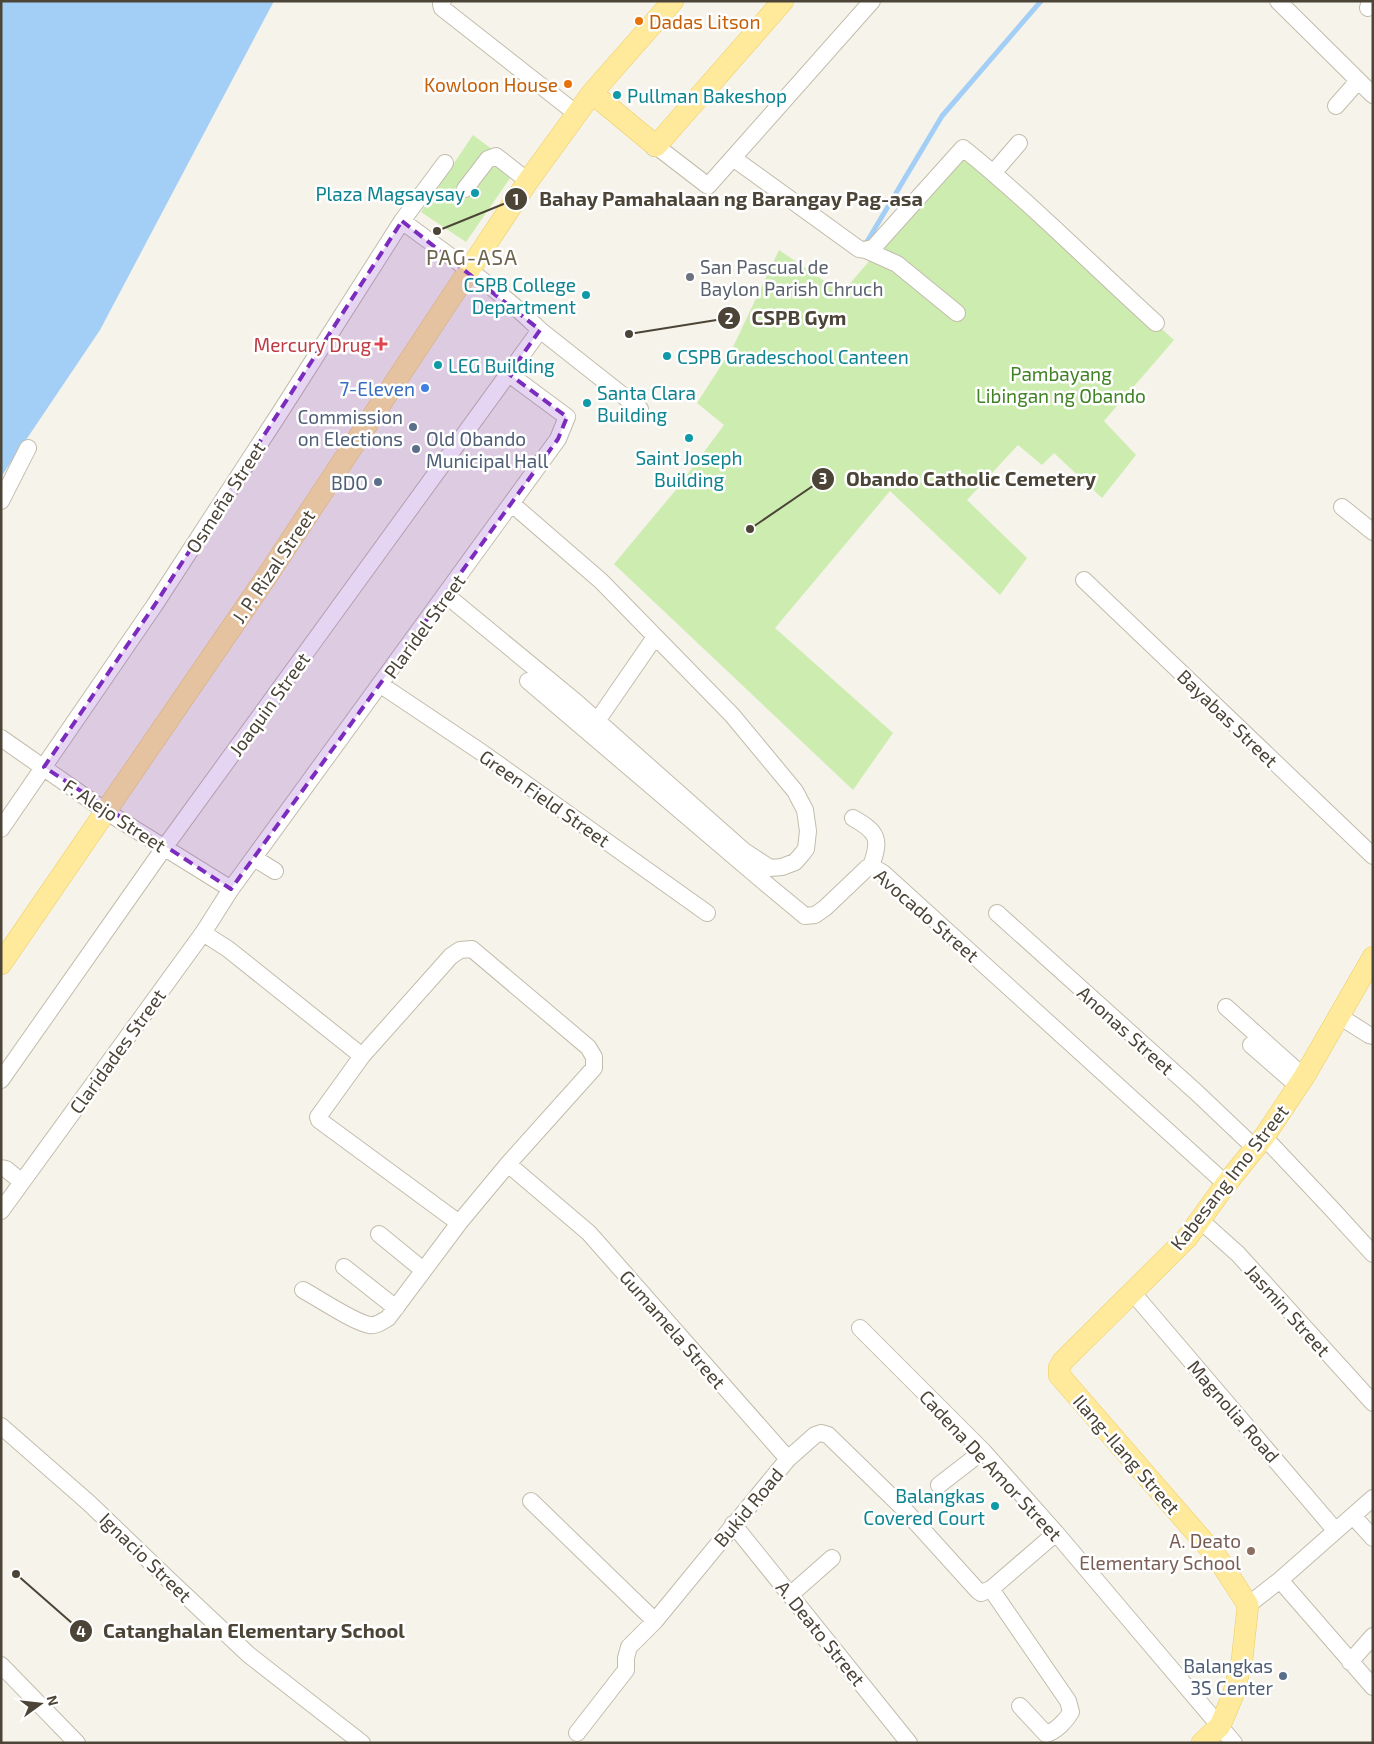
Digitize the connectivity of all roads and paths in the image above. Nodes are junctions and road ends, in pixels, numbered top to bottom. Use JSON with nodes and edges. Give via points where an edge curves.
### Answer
{"nodes":[{"id":1,"x":443,"y":1,"type":"edge"},
{"id":2,"x":673,"y":1,"type":"edge"},
{"id":3,"x":783,"y":1,"type":"edge"},
{"id":4,"x":872,"y":1,"type":"edge"},
{"id":5,"x":1278,"y":1,"type":"edge"},
{"id":6,"x":1358,"y":80,"type":"junction"},
{"id":7,"x":592,"y":93,"type":"junction"},
{"id":8,"x":1373,"y":94,"type":"edge"},
{"id":9,"x":1336,"y":106,"type":"dead end"},
{"id":10,"x":577,"y":114,"type":"junction"},
{"id":11,"x":1019,"y":143,"type":"dead end"},
{"id":12,"x":655,"y":147,"type":"junction"},
{"id":13,"x":733,"y":158,"type":"junction"},
{"id":14,"x":445,"y":163,"type":"dead end"},
{"id":15,"x":994,"y":172,"type":"junction"},
{"id":16,"x":528,"y":181,"type":"junction"},
{"id":17,"x":465,"y":189,"type":"dead end"},
{"id":18,"x":402,"y":221,"type":"junction"},
{"id":19,"x":866,"y":250,"type":"junction"},
{"id":20,"x":470,"y":271,"type":"junction"},
{"id":21,"x":958,"y":313,"type":"dead end"},
{"id":22,"x":1156,"y":323,"type":"dead end"},
{"id":23,"x":540,"y":330,"type":"junction"},
{"id":24,"x":509,"y":374,"type":"junction"},
{"id":25,"x":640,"y":409,"type":"dead end"},
{"id":26,"x":28,"y":448,"type":"dead end"},
{"id":27,"x":1,"y":501,"type":"edge"},
{"id":28,"x":512,"y":504,"type":"junction"},
{"id":29,"x":1342,"y":507,"type":"dead end"},
{"id":30,"x":1373,"y":532,"type":"edge"},
{"id":31,"x":1084,"y":580,"type":"dead end"},
{"id":32,"x":446,"y":595,"type":"junction"},
{"id":33,"x":655,"y":637,"type":"junction"},
{"id":34,"x":528,"y":682,"type":"dead end"},
{"id":35,"x":381,"y":685,"type":"junction"},
{"id":36,"x":597,"y":721,"type":"junction"},
{"id":37,"x":1,"y":738,"type":"edge"},
{"id":38,"x":44,"y":767,"type":"junction"},
{"id":39,"x":107,"y":812,"type":"junction"},
{"id":40,"x":853,"y":818,"type":"dead end"},
{"id":41,"x":1,"y":829,"type":"edge"},
{"id":42,"x":164,"y":848,"type":"junction"},
{"id":43,"x":1373,"y":856,"type":"edge"},
{"id":44,"x":254,"y":858,"type":"junction"},
{"id":45,"x":871,"y":866,"type":"junction"},
{"id":46,"x":276,"y":871,"type":"dead end"},
{"id":47,"x":231,"y":889,"type":"junction"},
{"id":48,"x":707,"y":913,"type":"dead end"},
{"id":49,"x":996,"y":913,"type":"dead end"},
{"id":50,"x":203,"y":933,"type":"junction"},
{"id":51,"x":1373,"y":957,"type":"edge"},
{"id":52,"x":1,"y":964,"type":"edge"},
{"id":53,"x":1226,"y":1008,"type":"dead end"},
{"id":54,"x":1339,"y":1016,"type":"junction"},
{"id":55,"x":1373,"y":1036,"type":"edge"},
{"id":56,"x":1251,"y":1045,"type":"dead end"},
{"id":57,"x":362,"y":1056,"type":"junction"},
{"id":58,"x":1,"y":1080,"type":"edge"},
{"id":59,"x":1301,"y":1081,"type":"junction"},
{"id":60,"x":1259,"y":1143,"type":"junction"},
{"id":61,"x":508,"y":1164,"type":"junction"},
{"id":62,"x":1,"y":1168,"type":"edge"},
{"id":63,"x":22,"y":1182,"type":"junction"},
{"id":64,"x":1226,"y":1184,"type":"junction"},
{"id":65,"x":1,"y":1211,"type":"edge"},
{"id":66,"x":1200,"y":1220,"type":"junction"},
{"id":67,"x":459,"y":1223,"type":"junction"},
{"id":68,"x":379,"y":1234,"type":"dead end"},
{"id":69,"x":1373,"y":1254,"type":"edge"},
{"id":70,"x":344,"y":1267,"type":"dead end"},
{"id":71,"x":423,"y":1270,"type":"junction"},
{"id":72,"x":303,"y":1290,"type":"dead end"},
{"id":73,"x":1133,"y":1293,"type":"junction"},
{"id":74,"x":396,"y":1308,"type":"junction"},
{"id":75,"x":860,"y":1328,"type":"dead end"},
{"id":76,"x":1059,"y":1375,"type":"joint"},
{"id":77,"x":1373,"y":1403,"type":"edge"},
{"id":78,"x":1,"y":1426,"type":"edge"},
{"id":79,"x":983,"y":1451,"type":"junction"},
{"id":80,"x":788,"y":1459,"type":"junction"},
{"id":81,"x":939,"y":1485,"type":"dead end"},
{"id":82,"x":1373,"y":1498,"type":"edge"},
{"id":83,"x":531,"y":1501,"type":"dead end"},
{"id":84,"x":1353,"y":1516,"type":"junction"},
{"id":85,"x":733,"y":1524,"type":"junction"},
{"id":86,"x":1335,"y":1530,"type":"junction"},
{"id":87,"x":1056,"y":1533,"type":"junction"},
{"id":88,"x":1373,"y":1538,"type":"edge"},
{"id":89,"x":832,"y":1558,"type":"dead end"},
{"id":90,"x":1280,"y":1580,"type":"junction"},
{"id":91,"x":991,"y":1588,"type":"junction"},
{"id":92,"x":790,"y":1594,"type":"junction"},
{"id":93,"x":1248,"y":1604,"type":"junction"},
{"id":94,"x":655,"y":1620,"type":"junction"},
{"id":95,"x":1373,"y":1636,"type":"edge"},
{"id":96,"x":1350,"y":1662,"type":"junction"},
{"id":97,"x":1,"y":1665,"type":"edge"},
{"id":98,"x":1373,"y":1687,"type":"edge"},
{"id":99,"x":1020,"y":1706,"type":"dead end"},
{"id":100,"x":1220,"y":1726,"type":"junction"},
{"id":101,"x":576,"y":1733,"type":"dead end"},
{"id":102,"x":77,"y":1743,"type":"edge"},
{"id":103,"x":362,"y":1743,"type":"edge"},
{"id":104,"x":909,"y":1743,"type":"edge"},
{"id":105,"x":1202,"y":1743,"type":"edge"},
{"id":106,"x":1234,"y":1743,"type":"edge"}],
"edges":[{"from":1,"to":10,"type":"street","via":[[442,8]]},
{"from":2,"to":7,"type":"main road","name":"J. P. Rizal Street"},
{"from":3,"to":12,"type":"main road"},
{"from":4,"to":13,"type":"street"},
{"from":5,"to":6,"type":"street"},
{"from":6,"to":8,"type":"street"},
{"from":6,"to":9,"type":"street"},
{"from":7,"to":10,"type":"main road","name":"J. P. Rizal Street"},
{"from":7,"to":12,"type":"main road"},
{"from":10,"to":16,"type":"main road","name":"J. P. Rizal Street"},
{"from":11,"to":15,"type":"street"},
{"from":12,"to":13,"type":"street","via":[[708,186]]},
{"from":13,"to":19,"type":"street","via":[[859,249]]},
{"from":14,"to":18,"type":"street","name":"Osmeña Street"},
{"from":15,"to":19,"type":"street","via":[[963,148],[874,247]]},
{"from":15,"to":22,"type":"street"},
{"from":16,"to":17,"type":"street","via":[[492,156]]},
{"from":16,"to":20,"type":"main road","name":"J. P. Rizal Street"},
{"from":18,"to":20,"type":"street"},
{"from":18,"to":38,"type":"street","name":"Osmeña Street","via":[[159,598]]},
{"from":19,"to":21,"type":"street","via":[[897,264]]},
{"from":20,"to":23,"type":"street"},
{"from":20,"to":39,"type":"main road","name":"J. P. Rizal Street"},
{"from":23,"to":24,"type":"street","name":"Joaquin Street"},
{"from":23,"to":25,"type":"street"},
{"from":24,"to":28,"type":"street","name":"Plaridel Street","via":[[567,417],[558,439]]},
{"from":24,"to":42,"type":"street","name":"Joaquin Street"},
{"from":26,"to":27,"type":"street"},
{"from":28,"to":32,"type":"street","name":"Plaridel Street"},
{"from":28,"to":33,"type":"street","via":[[601,581]]},
{"from":29,"to":30,"type":"street"},
{"from":31,"to":43,"type":"street","name":"Bayabas Street"},
{"from":32,"to":35,"type":"street","name":"Plaridel Street"},
{"from":32,"to":36,"type":"street"},
{"from":33,"to":36,"type":"street"},
{"from":33,"to":36,"type":"street","via":[[732,715],[795,791],[805,810],[806,849],[794,862],[770,868],[744,850]]},
{"from":34,"to":45,"type":"street","name":"Avocado Street","via":[[805,916],[815,915],[825,908]]},
{"from":35,"to":44,"type":"street","name":"Plaridel Street"},
{"from":35,"to":48,"type":"street","name":"Green Field Street"},
{"from":37,"to":38,"type":"street","name":"F. Alejo Street"},
{"from":38,"to":39,"type":"street","name":"F. Alejo Street"},
{"from":38,"to":41,"type":"street","name":"Osmeña Street"},
{"from":39,"to":42,"type":"street","name":"F. Alejo Street"},
{"from":39,"to":52,"type":"main road","name":"J. P. Rizal Street"},
{"from":40,"to":45,"type":"street","via":[[866,825],[876,838],[877,847]]},
{"from":42,"to":47,"type":"street","name":"F. Alejo Street"},
{"from":42,"to":58,"type":"street","name":"Joaquin Street"},
{"from":44,"to":46,"type":"street"},
{"from":44,"to":47,"type":"street","name":"Plaridel Street"},
{"from":45,"to":64,"type":"street","name":"Avocado Street","via":[[883,873]]},
{"from":47,"to":50,"type":"street","name":"Claridades Street"},
{"from":49,"to":60,"type":"street","name":"Anonas Street","via":[[1196,1092]]},
{"from":50,"to":57,"type":"street","via":[[228,949]]},
{"from":50,"to":63,"type":"street","name":"Claridades Street"},
{"from":51,"to":54,"type":"main road","name":"Kabesang Imo Street"},
{"from":53,"to":59,"type":"street"},
{"from":54,"to":55,"type":"street"},
{"from":54,"to":59,"type":"main road","name":"Kabesang Imo Street"},
{"from":56,"to":59,"type":"street"},
{"from":57,"to":61,"type":"street","via":[[451,956],[460,950],[472,949],[588,1047],[594,1056],[594,1068]]},
{"from":57,"to":67,"type":"street","via":[[319,1114],[319,1120]]},
{"from":59,"to":60,"type":"main road","name":"Kabesang Imo Street"},
{"from":60,"to":64,"type":"main road","name":"Kabesang Imo Street"},
{"from":60,"to":69,"type":"street","name":"Anonas Street","via":[[1331,1208]]},
{"from":61,"to":67,"type":"street"},
{"from":61,"to":80,"type":"street","name":"Gumamela Street","via":[[589,1233]]},
{"from":62,"to":63,"type":"street"},
{"from":63,"to":65,"type":"street","name":"Claridades Street"},
{"from":64,"to":66,"type":"main road","name":"Kabesang Imo Street"},
{"from":66,"to":73,"type":"main road","name":"Kabesang Imo Street","via":[[1187,1238]]},
{"from":66,"to":77,"type":"street","name":"Jasmin Street","via":[[1238,1254]]},
{"from":67,"to":71,"type":"street"},
{"from":68,"to":71,"type":"street"},
{"from":70,"to":74,"type":"street"},
{"from":71,"to":74,"type":"street"},
{"from":72,"to":74,"type":"street","via":[[371,1325],[384,1321]]},
{"from":73,"to":76,"type":"main road","name":"Kabesang Imo Street","via":[[1063,1361]]},
{"from":73,"to":86,"type":"street","name":"Magnolia Road"},
{"from":75,"to":79,"type":"street","name":"Cadena De Amor Street"},
{"from":76,"to":93,"type":"main road","name":"Ilang-Ilang Street","via":[[1216,1557]]},
{"from":78,"to":103,"type":"street","name":"Ignacio Street","via":[[89,1503],[249,1655]]},
{"from":79,"to":81,"type":"street"},
{"from":79,"to":87,"type":"street","name":"Cadena De Amor Street"},
{"from":80,"to":85,"type":"street","name":"Bukid Road"},
{"from":80,"to":91,"type":"street","name":"Bukid Road","via":[[815,1435],[828,1435],[902,1507],[978,1591],[984,1593]]},
{"from":82,"to":84,"type":"street"},
{"from":83,"to":94,"type":"street"},
{"from":84,"to":86,"type":"street"},
{"from":84,"to":88,"type":"street"},
{"from":85,"to":92,"type":"street","name":"A. Deato Street"},
{"from":85,"to":94,"type":"street","name":"Bukid Road"},
{"from":86,"to":90,"type":"street"},
{"from":87,"to":91,"type":"street"},
{"from":87,"to":100,"type":"street","name":"Cadena De Amor Street"},
{"from":89,"to":92,"type":"street"},
{"from":90,"to":93,"type":"street"},
{"from":90,"to":96,"type":"street"},
{"from":91,"to":99,"type":"street","via":[[1068,1701],[1071,1712],[1046,1734]]},
{"from":92,"to":104,"type":"street","name":"A. Deato Street"},
{"from":93,"to":100,"type":"main road","via":[[1242,1660],[1234,1695]]},
{"from":94,"to":101,"type":"street","name":"Bukid Road","via":[[629,1647],[626,1670]]},
{"from":95,"to":96,"type":"street"},
{"from":96,"to":98,"type":"street"},
{"from":97,"to":102,"type":"street"},
{"from":100,"to":105,"type":"main road"},
{"from":100,"to":106,"type":"street","name":"Cadena De Amor Street"}]}
